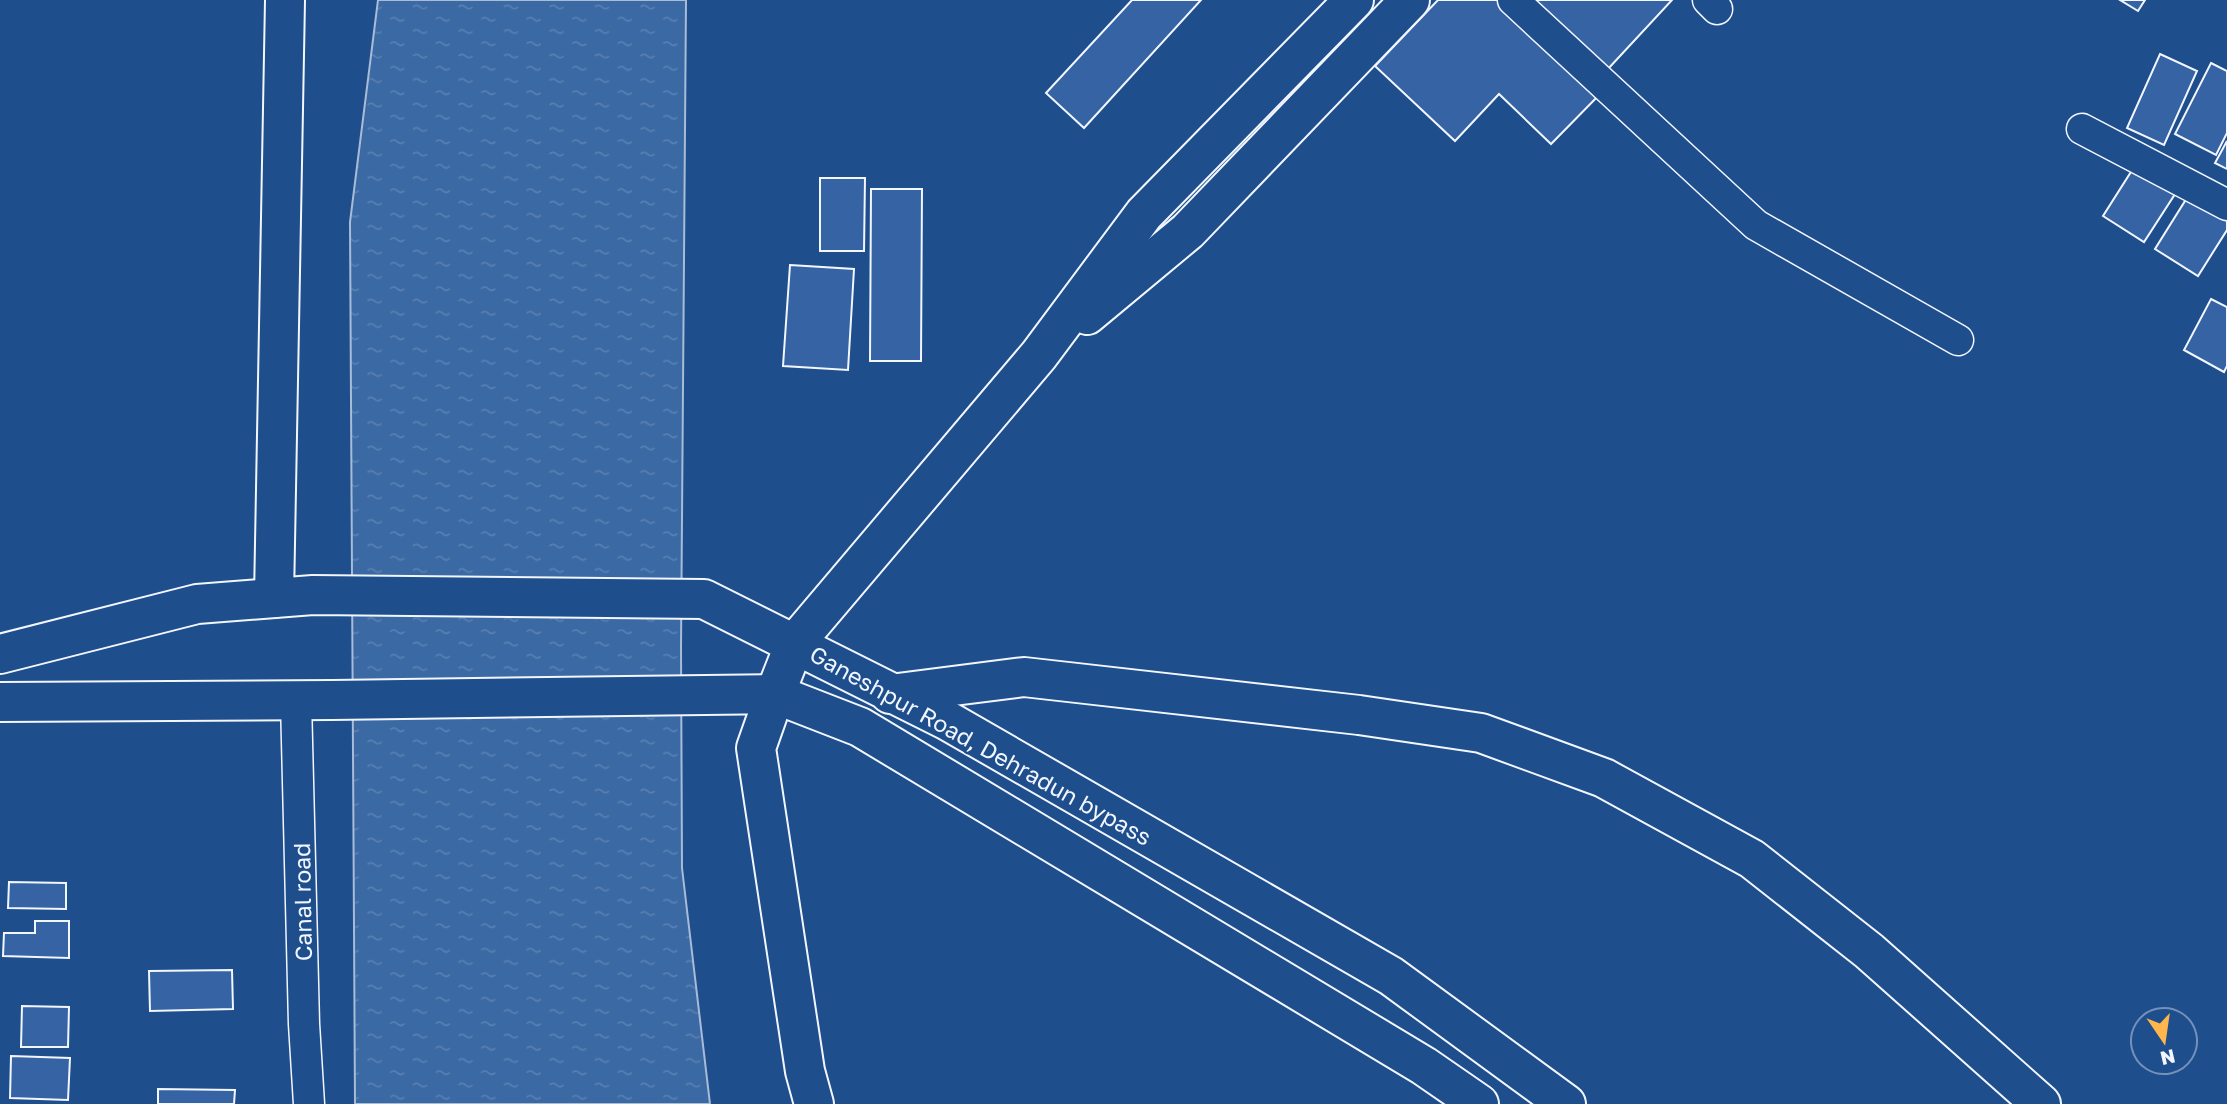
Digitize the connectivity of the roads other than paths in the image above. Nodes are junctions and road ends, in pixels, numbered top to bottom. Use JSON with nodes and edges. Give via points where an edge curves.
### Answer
{"nodes":[{"id":1,"x":285,"y":0,"type":"edge"},
{"id":2,"x":1354,"y":0,"type":"edge"},
{"id":3,"x":1410,"y":0,"type":"edge"},
{"id":4,"x":1513,"y":0,"type":"edge"},
{"id":5,"x":2082,"y":129,"type":"dead end"},
{"id":6,"x":2227,"y":205,"type":"edge"},
{"id":7,"x":1958,"y":340,"type":"dead end"},
{"id":8,"x":1039,"y":355,"type":"junction"},
{"id":9,"x":274,"y":598,"type":"junction"},
{"id":10,"x":796,"y":643,"type":"junction"},
{"id":11,"x":0,"y":653,"type":"edge"},
{"id":12,"x":775,"y":694,"type":"junction"},
{"id":13,"x":890,"y":694,"type":"junction"},
{"id":14,"x":314,"y":700,"type":"junction"},
{"id":15,"x":0,"y":702,"type":"edge"},
{"id":16,"x":309,"y":1104,"type":"edge"},
{"id":17,"x":814,"y":1104,"type":"edge"},
{"id":18,"x":1479,"y":1104,"type":"edge"},
{"id":19,"x":1566,"y":1104,"type":"edge"},
{"id":20,"x":2041,"y":1104,"type":"edge"}],
"edges":[{"from":1,"to":9,"type":"main road"},
{"from":2,"to":8,"type":"main road","via":[[1143,214]]},
{"from":3,"to":8,"type":"main road","via":[[1188,231]]},
{"from":4,"to":7,"type":"street","via":[[1756,225]]},
{"from":5,"to":6,"type":"street"},
{"from":8,"to":10,"type":"main road"},
{"from":9,"to":10,"type":"main road","name":"Ganeshpur Road, Dehradun bypass","via":[[704,599]]},
{"from":9,"to":11,"type":"main road","name":"Ganeshpur Road, Dehradun bypass","via":[[197,604]]},
{"from":10,"to":12,"type":"main road"},
{"from":10,"to":13,"type":"main road","name":"Ganeshpur Road, Dehradun bypass"},
{"from":12,"to":14,"type":"main road"},
{"from":12,"to":17,"type":"main road","via":[[756,748],[805,1071]]},
{"from":12,"to":18,"type":"main road","via":[[860,727],[1424,1066]]},
{"from":13,"to":19,"type":"main road","name":"Ganeshpur Road, Dehradun bypass","via":[[948,722],[1391,976]]},
{"from":13,"to":20,"type":"main road","via":[[1024,677],[1481,733],[1604,778],[1752,859],[1870,951]]},
{"from":14,"to":15,"type":"main road"},
{"from":14,"to":16,"type":"street","name":"Canal road","via":[[304,1024]]}]}
